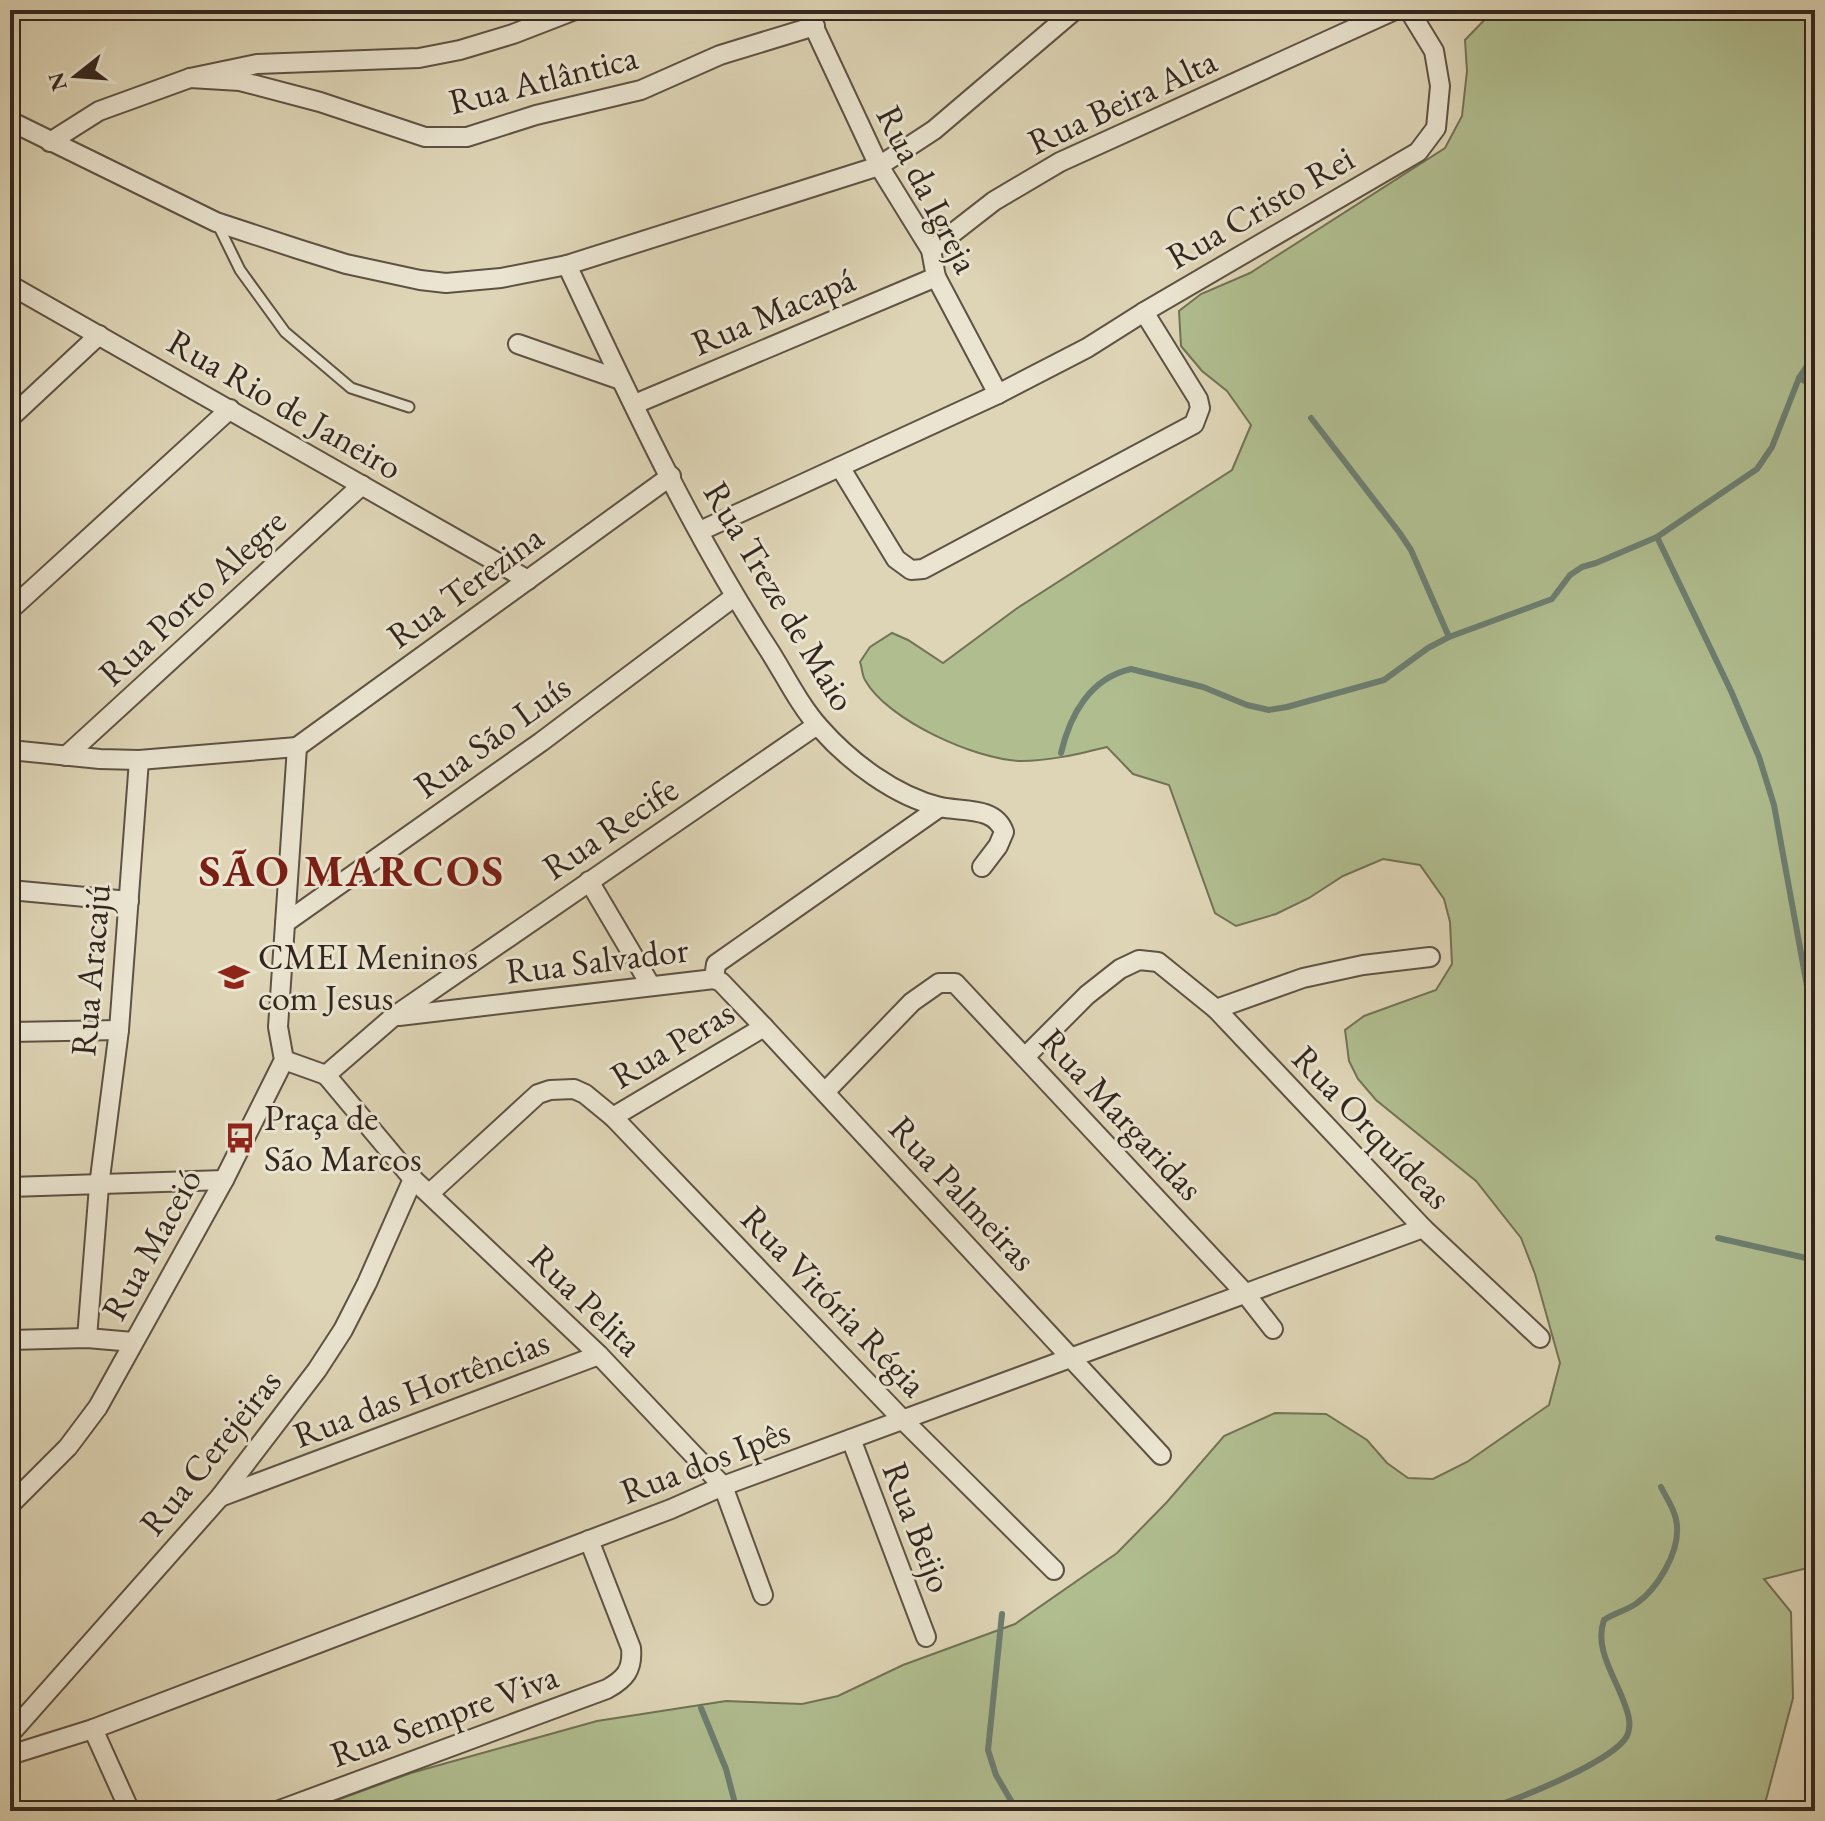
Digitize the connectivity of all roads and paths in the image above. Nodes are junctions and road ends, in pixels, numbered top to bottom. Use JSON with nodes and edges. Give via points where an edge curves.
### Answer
{"nodes":[{"id":1,"x":575,"y":10,"type":"edge"},
{"id":2,"x":1075,"y":10,"type":"edge"},
{"id":3,"x":1395,"y":10,"type":"edge"},
{"id":4,"x":1409,"y":10,"type":"edge"},
{"id":5,"x":810,"y":18,"type":"edge"},
{"id":6,"x":190,"y":78,"type":"junction"},
{"id":7,"x":10,"y":121,"type":"edge"},
{"id":8,"x":50,"y":142,"type":"junction"},
{"id":9,"x":879,"y":166,"type":"junction"},
{"id":10,"x":216,"y":222,"type":"junction"},
{"id":11,"x":931,"y":250,"type":"junction"},
{"id":12,"x":567,"y":265,"type":"junction"},
{"id":13,"x":936,"y":277,"type":"junction"},
{"id":14,"x":10,"y":285,"type":"edge"},
{"id":15,"x":1144,"y":312,"type":"junction"},
{"id":16,"x":99,"y":335,"type":"junction"},
{"id":17,"x":518,"y":344,"type":"dead end"},
{"id":18,"x":621,"y":380,"type":"junction"},
{"id":19,"x":998,"y":394,"type":"junction"},
{"id":20,"x":635,"y":404,"type":"junction"},
{"id":21,"x":409,"y":407,"type":"dead end"},
{"id":22,"x":230,"y":409,"type":"junction"},
{"id":23,"x":10,"y":418,"type":"edge"},
{"id":24,"x":840,"y":467,"type":"junction"},
{"id":25,"x":671,"y":476,"type":"junction"},
{"id":26,"x":362,"y":485,"type":"junction"},
{"id":27,"x":700,"y":531,"type":"junction"},
{"id":28,"x":528,"y":580,"type":"junction"},
{"id":29,"x":734,"y":597,"type":"junction"},
{"id":30,"x":10,"y":610,"type":"edge"},
{"id":31,"x":817,"y":725,"type":"junction"},
{"id":32,"x":297,"y":747,"type":"junction"},
{"id":33,"x":10,"y":750,"type":"edge"},
{"id":34,"x":66,"y":756,"type":"junction"},
{"id":35,"x":139,"y":760,"type":"junction"},
{"id":36,"x":940,"y":807,"type":"junction"},
{"id":37,"x":982,"y":867,"type":"dead end"},
{"id":38,"x":589,"y":881,"type":"junction"},
{"id":39,"x":10,"y":890,"type":"edge"},
{"id":40,"x":129,"y":901,"type":"junction"},
{"id":41,"x":285,"y":923,"type":"junction"},
{"id":42,"x":1430,"y":957,"type":"dead end"},
{"id":43,"x":714,"y":979,"type":"junction"},
{"id":44,"x":651,"y":986,"type":"junction"},
{"id":45,"x":1216,"y":1009,"type":"junction"},
{"id":46,"x":393,"y":1017,"type":"junction"},
{"id":47,"x":764,"y":1027,"type":"junction"},
{"id":48,"x":119,"y":1030,"type":"junction"},
{"id":49,"x":10,"y":1032,"type":"edge"},
{"id":50,"x":1025,"y":1057,"type":"junction"},
{"id":51,"x":284,"y":1060,"type":"junction"},
{"id":52,"x":326,"y":1075,"type":"junction"},
{"id":53,"x":825,"y":1092,"type":"junction"},
{"id":54,"x":613,"y":1117,"type":"junction"},
{"id":55,"x":413,"y":1179,"type":"junction"},
{"id":56,"x":224,"y":1180,"type":"junction"},
{"id":57,"x":99,"y":1186,"type":"junction"},
{"id":58,"x":10,"y":1187,"type":"edge"},
{"id":59,"x":430,"y":1193,"type":"junction"},
{"id":60,"x":1423,"y":1228,"type":"junction"},
{"id":61,"x":1244,"y":1292,"type":"junction"},
{"id":62,"x":1273,"y":1329,"type":"dead end"},
{"id":63,"x":87,"y":1338,"type":"junction"},
{"id":64,"x":1540,"y":1338,"type":"dead end"},
{"id":65,"x":10,"y":1340,"type":"edge"},
{"id":66,"x":133,"y":1342,"type":"junction"},
{"id":67,"x":599,"y":1355,"type":"junction"},
{"id":68,"x":1070,"y":1357,"type":"junction"},
{"id":69,"x":903,"y":1420,"type":"junction"},
{"id":70,"x":851,"y":1439,"type":"junction"},
{"id":71,"x":1161,"y":1455,"type":"dead end"},
{"id":72,"x":723,"y":1486,"type":"junction"},
{"id":73,"x":220,"y":1497,"type":"junction"},
{"id":74,"x":10,"y":1505,"type":"edge"},
{"id":75,"x":589,"y":1540,"type":"junction"},
{"id":76,"x":1054,"y":1570,"type":"dead end"},
{"id":77,"x":763,"y":1595,"type":"dead end"},
{"id":78,"x":926,"y":1637,"type":"dead end"},
{"id":79,"x":93,"y":1729,"type":"junction"},
{"id":80,"x":10,"y":1734,"type":"edge"},
{"id":81,"x":10,"y":1755,"type":"edge"},
{"id":82,"x":130,"y":1811,"type":"edge"},
{"id":83,"x":277,"y":1811,"type":"edge"}],
"edges":[{"from":1,"to":6,"type":"street","via":[[513,34],[419,58],[257,64]]},
{"from":2,"to":9,"type":"street","via":[[934,130]]},
{"from":3,"to":11,"type":"street","name":"Rua Beira Alta","via":[[1060,162],[994,201]]},
{"from":4,"to":15,"type":"street","name":"Rua Cristo Rei","via":[[1434,51],[1440,86],[1436,128],[1418,152]]},
{"from":5,"to":6,"type":"street","name":"Rua Atlântica","via":[[641,90],[467,137],[425,137],[240,81]]},
{"from":5,"to":9,"type":"street","name":"Rua da Igreja"},
{"from":6,"to":8,"type":"street","via":[[99,111]]},
{"from":7,"to":8,"type":"street"},
{"from":8,"to":10,"type":"street"},
{"from":9,"to":11,"type":"street","name":"Rua da Igreja"},
{"from":9,"to":12,"type":"street"},
{"from":10,"to":12,"type":"street","via":[[346,264],[446,283]]},
{"from":10,"to":21,"type":"lane","via":[[235,262],[285,332],[351,388]]},
{"from":11,"to":13,"type":"street","name":"Rua da Igreja"},
{"from":12,"to":18,"type":"street","name":"Rua Treze de Maio"},
{"from":13,"to":19,"type":"street","name":"Rua da Igreja"},
{"from":13,"to":20,"type":"street","name":"Rua Macapá"},
{"from":14,"to":16,"type":"street","name":"Rua Rio de Janeiro"},
{"from":15,"to":19,"type":"street","name":"Rua Cristo Rei"},
{"from":15,"to":24,"type":"street","via":[[1198,399],[1194,424],[923,569],[911,570],[896,559]]},
{"from":16,"to":22,"type":"street","name":"Rua Rio de Janeiro"},
{"from":16,"to":23,"type":"street"},
{"from":17,"to":18,"type":"street"},
{"from":18,"to":20,"type":"street","name":"Rua Treze de Maio"},
{"from":19,"to":24,"type":"street","name":"Rua Cristo Rei"},
{"from":20,"to":25,"type":"street","name":"Rua Treze de Maio"},
{"from":22,"to":26,"type":"street","name":"Rua Rio de Janeiro"},
{"from":22,"to":30,"type":"street"},
{"from":24,"to":27,"type":"street","name":"Rua Cristo Rei"},
{"from":25,"to":27,"type":"street","name":"Rua Treze de Maio"},
{"from":25,"to":28,"type":"street","name":"Rua Terezina"},
{"from":26,"to":28,"type":"street","name":"Rua Rio de Janeiro"},
{"from":26,"to":34,"type":"street","name":"Rua Porto Alegre"},
{"from":27,"to":29,"type":"street","name":"Rua Treze de Maio"},
{"from":28,"to":32,"type":"street","name":"Rua Terezina"},
{"from":29,"to":31,"type":"street","name":"Rua Treze de Maio"},
{"from":29,"to":41,"type":"street","name":"Rua São Luís"},
{"from":31,"to":36,"type":"street","name":"Rua Treze de Maio","via":[[869,773]]},
{"from":31,"to":38,"type":"street","name":"Rua Recife"},
{"from":32,"to":35,"type":"street"},
{"from":32,"to":41,"type":"street"},
{"from":33,"to":34,"type":"street"},
{"from":34,"to":35,"type":"street"},
{"from":35,"to":40,"type":"street","name":"Rua Aracajú"},
{"from":36,"to":37,"type":"street","name":"Rua Treze de Maio","via":[[982,813],[1000,823],[1004,832]]},
{"from":36,"to":43,"type":"street","name":"Rua Salvador","via":[[716,964]]},
{"from":38,"to":44,"type":"street"},
{"from":38,"to":46,"type":"street","name":"Rua Recife"},
{"from":39,"to":40,"type":"street"},
{"from":40,"to":48,"type":"street","name":"Rua Aracajú"},
{"from":41,"to":51,"type":"street","via":[[278,1027]]},
{"from":42,"to":45,"type":"street","via":[[1303,978]]},
{"from":43,"to":44,"type":"street","name":"Rua Salvador"},
{"from":43,"to":47,"type":"street","name":"Rua Palmeiras"},
{"from":44,"to":46,"type":"street","name":"Rua Salvador"},
{"from":45,"to":50,"type":"street","name":"Rua Orquídeas","via":[[1158,962],[1139,960],[1087,995]]},
{"from":45,"to":60,"type":"street","name":"Rua Orquídeas"},
{"from":46,"to":52,"type":"street","name":"Rua Recife"},
{"from":47,"to":53,"type":"street","name":"Rua Palmeiras"},
{"from":47,"to":54,"type":"street","name":"Rua Peras"},
{"from":48,"to":49,"type":"street"},
{"from":48,"to":57,"type":"street","name":"Rua Aracajú"},
{"from":50,"to":53,"type":"street","name":"Rua Margaridas","via":[[955,983],[939,983],[912,1002]]},
{"from":50,"to":61,"type":"street","name":"Rua Margaridas"},
{"from":51,"to":52,"type":"street"},
{"from":51,"to":56,"type":"street","name":"Rua Maceió"},
{"from":52,"to":55,"type":"street","name":"Rua Pelita"},
{"from":53,"to":68,"type":"street","name":"Rua Palmeiras"},
{"from":54,"to":59,"type":"street","name":"Rua Vitória Régia","via":[[574,1089],[538,1094]]},
{"from":54,"to":69,"type":"street","name":"Rua Vitória Régia"},
{"from":55,"to":59,"type":"street","name":"Rua Pelita"},
{"from":55,"to":73,"type":"street","name":"Rua Cerejeiras","via":[[343,1330]]},
{"from":56,"to":57,"type":"street"},
{"from":56,"to":66,"type":"street","name":"Rua Maceió"},
{"from":57,"to":58,"type":"street"},
{"from":57,"to":63,"type":"street","name":"Rua Aracajú"},
{"from":59,"to":67,"type":"street","name":"Rua Pelita"},
{"from":60,"to":61,"type":"street","name":"Rua dos Ipês"},
{"from":60,"to":64,"type":"street","name":"Rua Orquídeas"},
{"from":61,"to":62,"type":"street","name":"Rua Margaridas"},
{"from":61,"to":68,"type":"street","name":"Rua dos Ipês"},
{"from":63,"to":65,"type":"street"},
{"from":63,"to":66,"type":"street"},
{"from":66,"to":74,"type":"street","name":"Rua Maceió","via":[[84,1428]]},
{"from":67,"to":72,"type":"street","name":"Rua Pelita"},
{"from":67,"to":73,"type":"street","name":"Rua das Hortências"},
{"from":68,"to":69,"type":"street","name":"Rua dos Ipês"},
{"from":68,"to":71,"type":"street","name":"Rua Palmeiras"},
{"from":69,"to":70,"type":"street","name":"Rua dos Ipês"},
{"from":69,"to":76,"type":"street","name":"Rua Vitória Régia"},
{"from":70,"to":72,"type":"street","name":"Rua dos Ipês"},
{"from":70,"to":78,"type":"street","name":"Rua Beijo"},
{"from":72,"to":75,"type":"street","name":"Rua dos Ipês"},
{"from":72,"to":77,"type":"street","name":"Rua Pelita"},
{"from":73,"to":80,"type":"street","name":"Rua Cerejeiras"},
{"from":75,"to":79,"type":"street","name":"Rua dos Ipês"},
{"from":75,"to":83,"type":"street","name":"Rua Sempre Viva","via":[[631,1648],[632,1662],[620,1682]]},
{"from":79,"to":81,"type":"street","name":"Rua dos Ipês"},
{"from":79,"to":82,"type":"street"}]}
